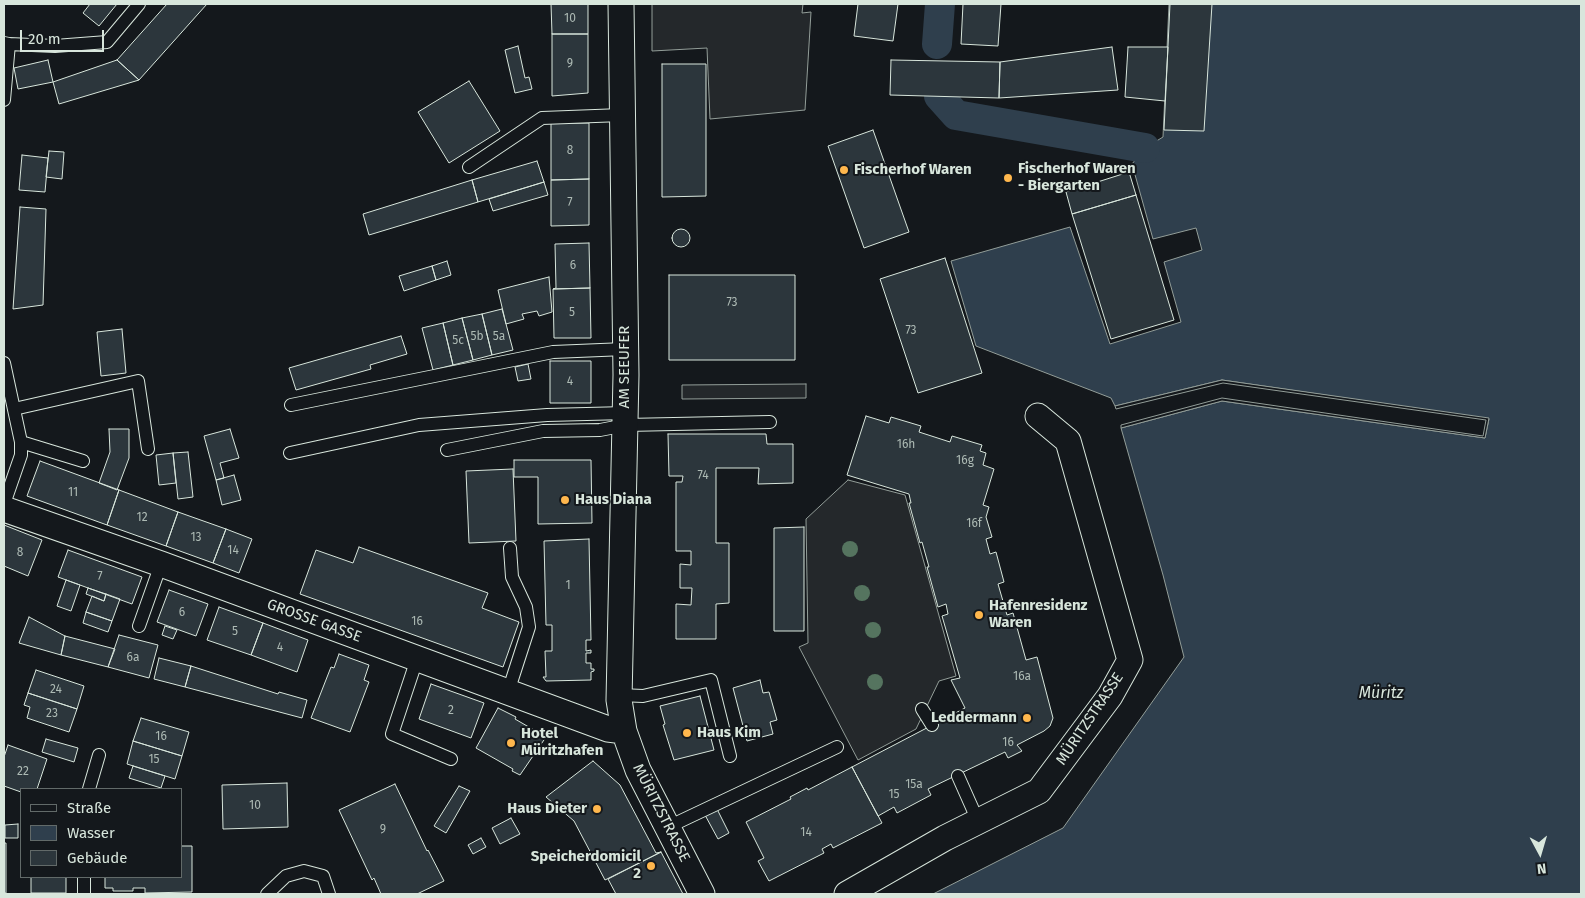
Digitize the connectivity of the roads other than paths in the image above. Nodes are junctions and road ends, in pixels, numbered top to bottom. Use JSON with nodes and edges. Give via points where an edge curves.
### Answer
{"nodes":[{"id":1,"x":139,"y":4,"type":"edge"},
{"id":2,"x":621,"y":4,"type":"edge"},
{"id":3,"x":6,"y":44,"type":"edge"},
{"id":4,"x":4,"y":100,"type":"edge"},
{"id":5,"x":622,"y":115,"type":"junction"},
{"id":6,"x":468,"y":168,"type":"dead end"},
{"id":7,"x":626,"y":349,"type":"junction"},
{"id":8,"x":4,"y":363,"type":"edge"},
{"id":9,"x":291,"y":405,"type":"dead end"},
{"id":10,"x":14,"y":409,"type":"junction"},
{"id":11,"x":1038,"y":416,"type":"dead end"},
{"id":12,"x":626,"y":419,"type":"junction"},
{"id":13,"x":770,"y":422,"type":"dead end"},
{"id":14,"x":21,"y":442,"type":"junction"},
{"id":15,"x":148,"y":449,"type":"dead end"},
{"id":16,"x":446,"y":450,"type":"dead end"},
{"id":17,"x":290,"y":453,"type":"dead end"},
{"id":18,"x":84,"y":461,"type":"dead end"},
{"id":19,"x":4,"y":504,"type":"edge"},
{"id":20,"x":4,"y":509,"type":"edge"},
{"id":21,"x":510,"y":548,"type":"dead end"},
{"id":22,"x":162,"y":564,"type":"junction"},
{"id":23,"x":139,"y":626,"type":"dead end"},
{"id":24,"x":417,"y":658,"type":"junction"},
{"id":25,"x":508,"y":692,"type":"junction"},
{"id":26,"x":620,"y":695,"type":"junction"},
{"id":27,"x":922,"y":709,"type":"dead end"},
{"id":28,"x":932,"y":726,"type":"dead end"},
{"id":29,"x":624,"y":730,"type":"junction"},
{"id":30,"x":837,"y":747,"type":"dead end"},
{"id":31,"x":100,"y":755,"type":"dead end"},
{"id":32,"x":730,"y":756,"type":"dead end"},
{"id":33,"x":451,"y":759,"type":"dead end"},
{"id":34,"x":958,"y":776,"type":"dead end"},
{"id":35,"x":88,"y":788,"type":"edge"},
{"id":36,"x":978,"y":822,"type":"junction"},
{"id":37,"x":668,"y":827,"type":"junction"},
{"id":38,"x":84,"y":878,"type":"edge"},
{"id":39,"x":84,"y":894,"type":"edge"},
{"id":40,"x":267,"y":894,"type":"edge"},
{"id":41,"x":329,"y":894,"type":"edge"},
{"id":42,"x":702,"y":894,"type":"edge"},
{"id":43,"x":847,"y":894,"type":"edge"}],
"edges":[{"from":1,"to":3,"type":"lane","via":[[107,42],[55,46]]},
{"from":2,"to":5,"type":"street","name":"AM SEEUFER"},
{"from":3,"to":4,"type":"lane"},
{"from":5,"to":6,"type":"lane","via":[[542,118]]},
{"from":5,"to":7,"type":"street","name":"AM SEEUFER"},
{"from":7,"to":9,"type":"lane","via":[[553,352]]},
{"from":7,"to":12,"type":"street","name":"AM SEEUFER"},
{"from":8,"to":10,"type":"lane"},
{"from":10,"to":14,"type":"lane"},
{"from":10,"to":15,"type":"lane","via":[[138,381]]},
{"from":11,"to":36,"type":"street","name":"MÜRITZSTRASSE","via":[[1068,441],[1130,660],[1110,696],[1040,791]]},
{"from":12,"to":13,"type":"lane"},
{"from":12,"to":16,"type":"lane","via":[[600,430],[543,431]]},
{"from":12,"to":17,"type":"lane","via":[[547,415],[419,425]]},
{"from":12,"to":26,"type":"street","name":"AM SEEUFER"},
{"from":14,"to":18,"type":"lane"},
{"from":14,"to":19,"type":"lane","via":[[21,455]]},
{"from":20,"to":22,"type":"street","name":"GROSSE GASSE"},
{"from":21,"to":25,"type":"lane","via":[[512,578],[526,607],[529,628]]},
{"from":22,"to":23,"type":"lane"},
{"from":22,"to":24,"type":"street","name":"GROSSE GASSE"},
{"from":24,"to":25,"type":"street","name":"GROSSE GASSE"},
{"from":24,"to":33,"type":"lane","via":[[392,734]]},
{"from":25,"to":29,"type":"street","name":"GROSSE GASSE","via":[[608,729]]},
{"from":26,"to":29,"type":"street","name":"AM SEEUFER"},
{"from":26,"to":32,"type":"lane","via":[[644,696],[711,680]]},
{"from":27,"to":28,"type":"lane"},
{"from":29,"to":37,"type":"street","name":"MÜRITZSTRASSE","via":[[638,770]]},
{"from":30,"to":37,"type":"lane"},
{"from":31,"to":35,"type":"lane"},
{"from":34,"to":36,"type":"lane"},
{"from":36,"to":43,"type":"street","name":"MÜRITZSTRASSE"},
{"from":37,"to":42,"type":"street","name":"MÜRITZSTRASSE"},
{"from":38,"to":39,"type":"lane"},
{"from":40,"to":41,"type":"lane","via":[[286,876],[304,871],[323,876]]}]}
